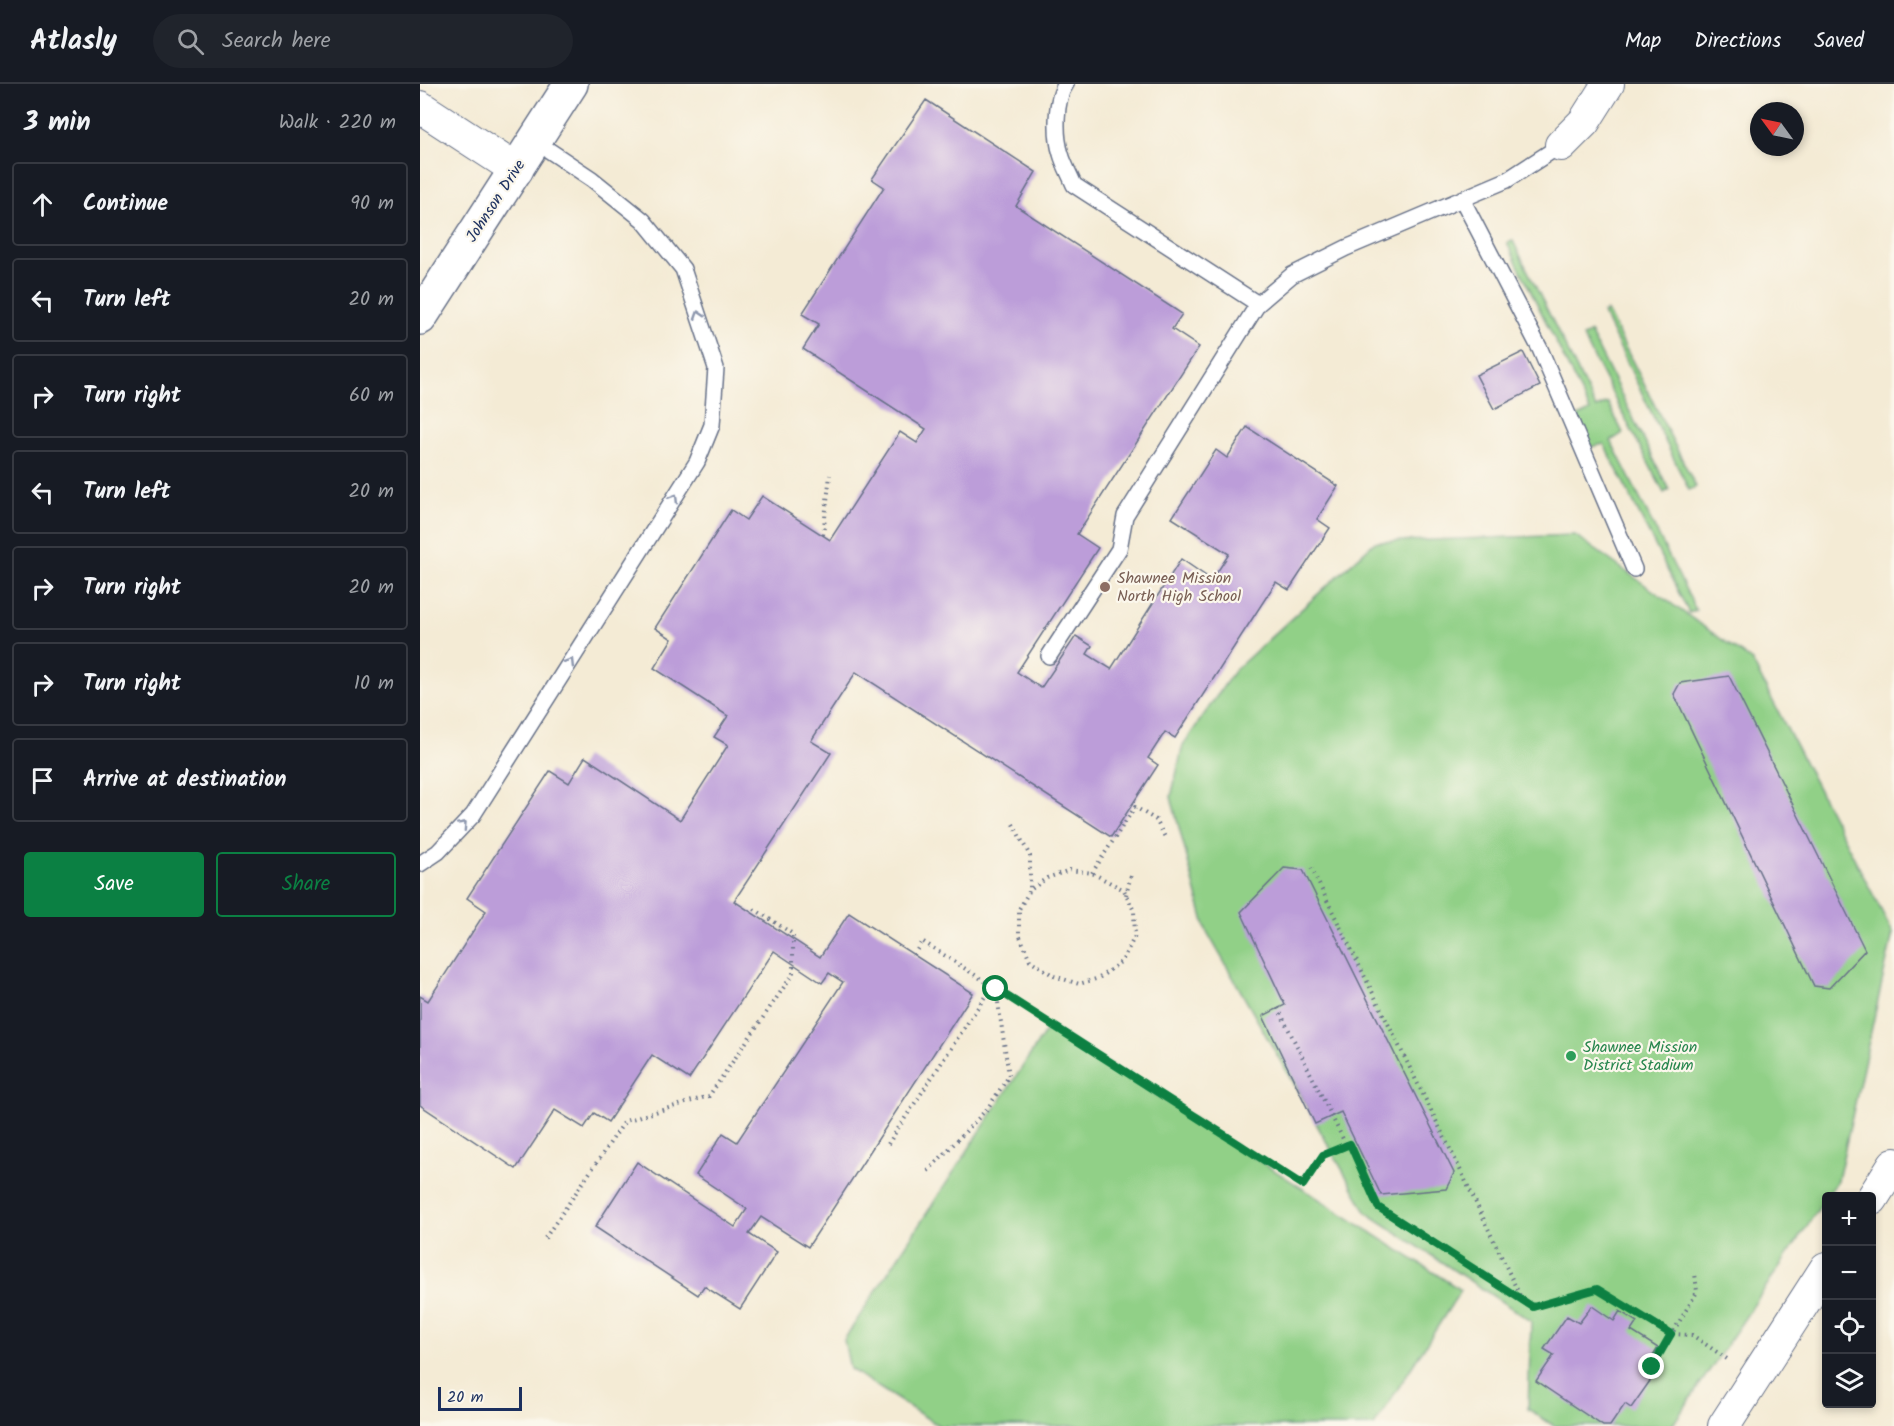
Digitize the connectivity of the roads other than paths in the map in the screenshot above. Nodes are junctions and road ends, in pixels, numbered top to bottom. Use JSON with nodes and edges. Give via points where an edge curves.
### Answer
{"nodes":[{"id":1,"x":571,"y":84,"type":"edge"},
{"id":2,"x":1066,"y":84,"type":"edge"},
{"id":3,"x":1608,"y":84,"type":"edge"},
{"id":4,"x":420,"y":106,"type":"edge"},
{"id":5,"x":535,"y":141,"type":"junction"},
{"id":6,"x":1561,"y":145,"type":"joint"},
{"id":7,"x":517,"y":170,"type":"junction"},
{"id":8,"x":1462,"y":199,"type":"junction"},
{"id":9,"x":1258,"y":304,"type":"junction"},
{"id":10,"x":420,"y":318,"type":"edge"},
{"id":11,"x":1634,"y":569,"type":"dead end"},
{"id":12,"x":1049,"y":656,"type":"dead end"},
{"id":13,"x":420,"y":864,"type":"edge"},
{"id":14,"x":1894,"y":1164,"type":"edge"},
{"id":15,"x":1876,"y":1192,"type":"edge"},
{"id":16,"x":1822,"y":1276,"type":"edge"},
{"id":17,"x":1724,"y":1426,"type":"edge"}],
"edges":[{"from":1,"to":5,"type":"main road","name":"Johnson Drive"},
{"from":2,"to":9,"type":"lane","via":[[1057,114],[1060,152],[1074,185]]},
{"from":3,"to":6,"type":"street","via":[[1584,122]]},
{"from":4,"to":7,"type":"street"},
{"from":5,"to":7,"type":"main road","name":"Johnson Drive"},
{"from":13,"to":5,"type":"lane","one_way":true,"via":[[438,852],[473,815],[697,462],[712,425],[716,368],[683,269],[643,220]]},
{"from":6,"to":8,"type":"lane","via":[[1507,180]]},
{"from":7,"to":10,"type":"main road","name":"Johnson Drive"},
{"from":8,"to":9,"type":"lane","via":[[1292,275]]},
{"from":8,"to":11,"type":"lane","via":[[1540,348]]},
{"from":9,"to":12,"type":"lane","via":[[1125,516],[1119,549]]},
{"from":14,"to":15,"type":"street"},
{"from":16,"to":17,"type":"street"}]}
